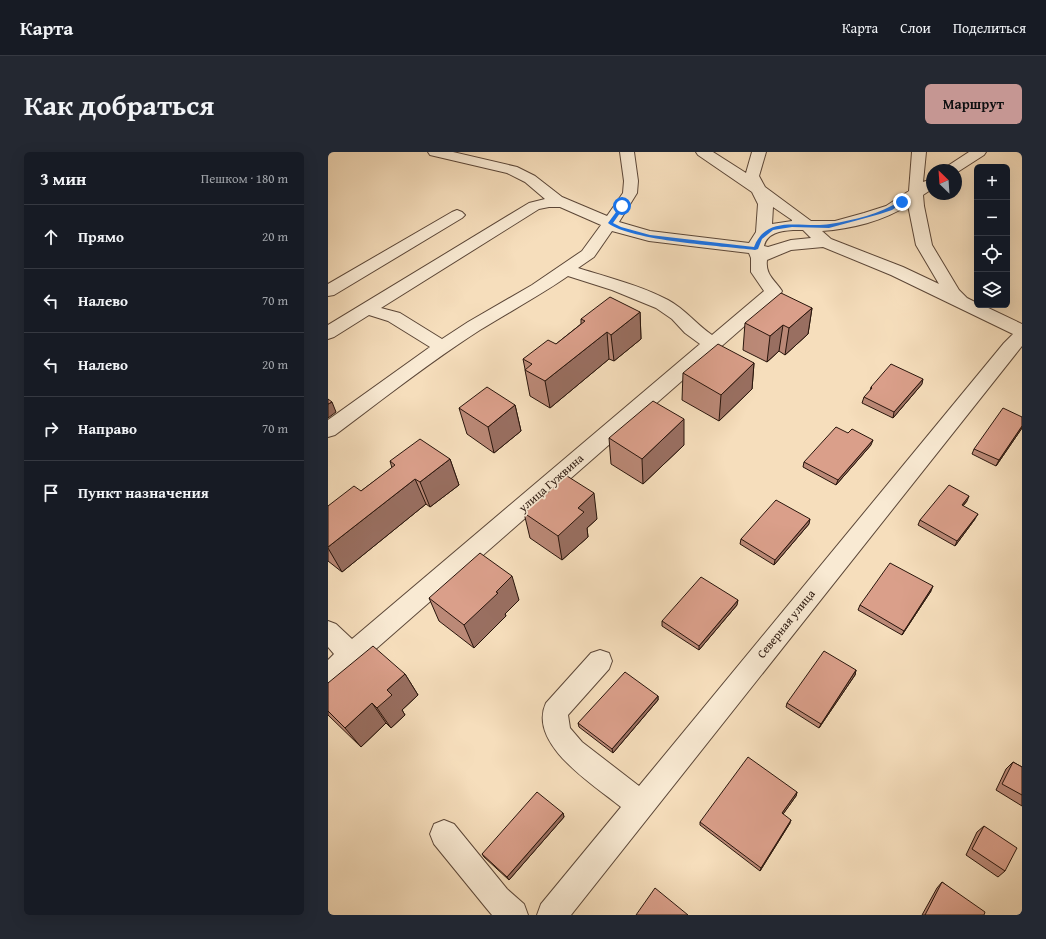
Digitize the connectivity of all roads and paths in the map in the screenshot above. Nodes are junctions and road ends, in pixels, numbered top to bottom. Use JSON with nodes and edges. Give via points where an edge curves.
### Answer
{"nodes":[{"id":1,"x":459,"y":152,"type":"edge"},
{"id":2,"x":627,"y":152,"type":"edge"},
{"id":3,"x":703,"y":152,"type":"edge"},
{"id":4,"x":759,"y":152,"type":"edge"},
{"id":5,"x":919,"y":152,"type":"edge"},
{"id":6,"x":979,"y":152,"type":"edge"},
{"id":7,"x":436,"y":153,"type":"edge"},
{"id":8,"x":960,"y":164,"type":"edge"},
{"id":9,"x":538,"y":185,"type":"junction"},
{"id":10,"x":926,"y":187,"type":"edge"},
{"id":11,"x":759,"y":189,"type":"junction"},
{"id":12,"x":916,"y":193,"type":"junction"},
{"id":13,"x":563,"y":202,"type":"junction"},
{"id":14,"x":534,"y":206,"type":"junction"},
{"id":15,"x":457,"y":215,"type":"dead end"},
{"id":16,"x":610,"y":223,"type":"junction"},
{"id":17,"x":806,"y":226,"type":"junction"},
{"id":18,"x":764,"y":233,"type":"junction"},
{"id":19,"x":825,"y":242,"type":"junction"},
{"id":20,"x":761,"y":253,"type":"junction"},
{"id":21,"x":566,"y":270,"type":"junction"},
{"id":22,"x":328,"y":291,"type":"edge"},
{"id":23,"x":964,"y":303,"type":"junction"},
{"id":24,"x":366,"y":309,"type":"junction"},
{"id":25,"x":1022,"y":331,"type":"edge"},
{"id":26,"x":328,"y":333,"type":"edge"},
{"id":27,"x":1022,"y":335,"type":"edge"},
{"id":28,"x":712,"y":344,"type":"junction"},
{"id":29,"x":443,"y":347,"type":"junction"},
{"id":30,"x":328,"y":430,"type":"edge"},
{"id":31,"x":328,"y":631,"type":"edge"},
{"id":32,"x":351,"y":655,"type":"junction"},
{"id":33,"x":600,"y":661,"type":"dead end"},
{"id":34,"x":328,"y":675,"type":"edge"},
{"id":35,"x":640,"y":806,"type":"junction"},
{"id":36,"x":444,"y":834,"type":"dead end"},
{"id":37,"x":513,"y":915,"type":"edge"},
{"id":38,"x":552,"y":915,"type":"edge"}],
"edges":[{"from":1,"to":7,"type":"street"},
{"from":2,"to":16,"type":"street","via":[[630,193]]},
{"from":3,"to":11,"type":"street"},
{"from":4,"to":11,"type":"street","via":[[752,176]]},
{"from":5,"to":12,"type":"street"},
{"from":6,"to":8,"type":"street"},
{"from":7,"to":9,"type":"street","via":[[512,170]]},
{"from":9,"to":13,"type":"street"},
{"from":9,"to":14,"type":"street","via":[[542,194]]},
{"from":10,"to":12,"type":"street"},
{"from":11,"to":17,"type":"street"},
{"from":11,"to":18,"type":"street","via":[[766,204]]},
{"from":12,"to":17,"type":"street","via":[[890,209],[878,213],[829,226]]},
{"from":12,"to":23,"type":"street","via":[[916,206],[924,244],[952,293]]},
{"from":13,"to":14,"type":"street"},
{"from":13,"to":16,"type":"street"},
{"from":14,"to":24,"type":"street"},
{"from":15,"to":22,"type":"street"},
{"from":16,"to":20,"type":"street","via":[[649,236]]},
{"from":16,"to":21,"type":"street","via":[[588,254]]},
{"from":17,"to":18,"type":"street","via":[[781,226]]},
{"from":17,"to":19,"type":"street"},
{"from":18,"to":20,"type":"street","via":[[760,238]]},
{"from":19,"to":20,"type":"street","via":[[803,243]]},
{"from":19,"to":23,"type":"street","via":[[897,271]]},
{"from":20,"to":28,"type":"street","name":"улица Гужвина","via":[[757,266],[763,280],[774,291]]},
{"from":21,"to":28,"type":"street","via":[[618,286],[662,304]]},
{"from":21,"to":29,"type":"street"},
{"from":23,"to":25,"type":"street"},
{"from":24,"to":26,"type":"street"},
{"from":24,"to":29,"type":"street","via":[[394,317]]},
{"from":27,"to":35,"type":"street","name":"Северная улица"},
{"from":28,"to":32,"type":"street","name":"улица Гужвина"},
{"from":29,"to":30,"type":"street"},
{"from":31,"to":32,"type":"street"},
{"from":32,"to":34,"type":"street","name":"улица Гужвина"},
{"from":33,"to":35,"type":"street","via":[[555,711],[558,733],[573,751]]},
{"from":35,"to":38,"type":"street","name":"Северная улица"},
{"from":36,"to":37,"type":"street"}]}
